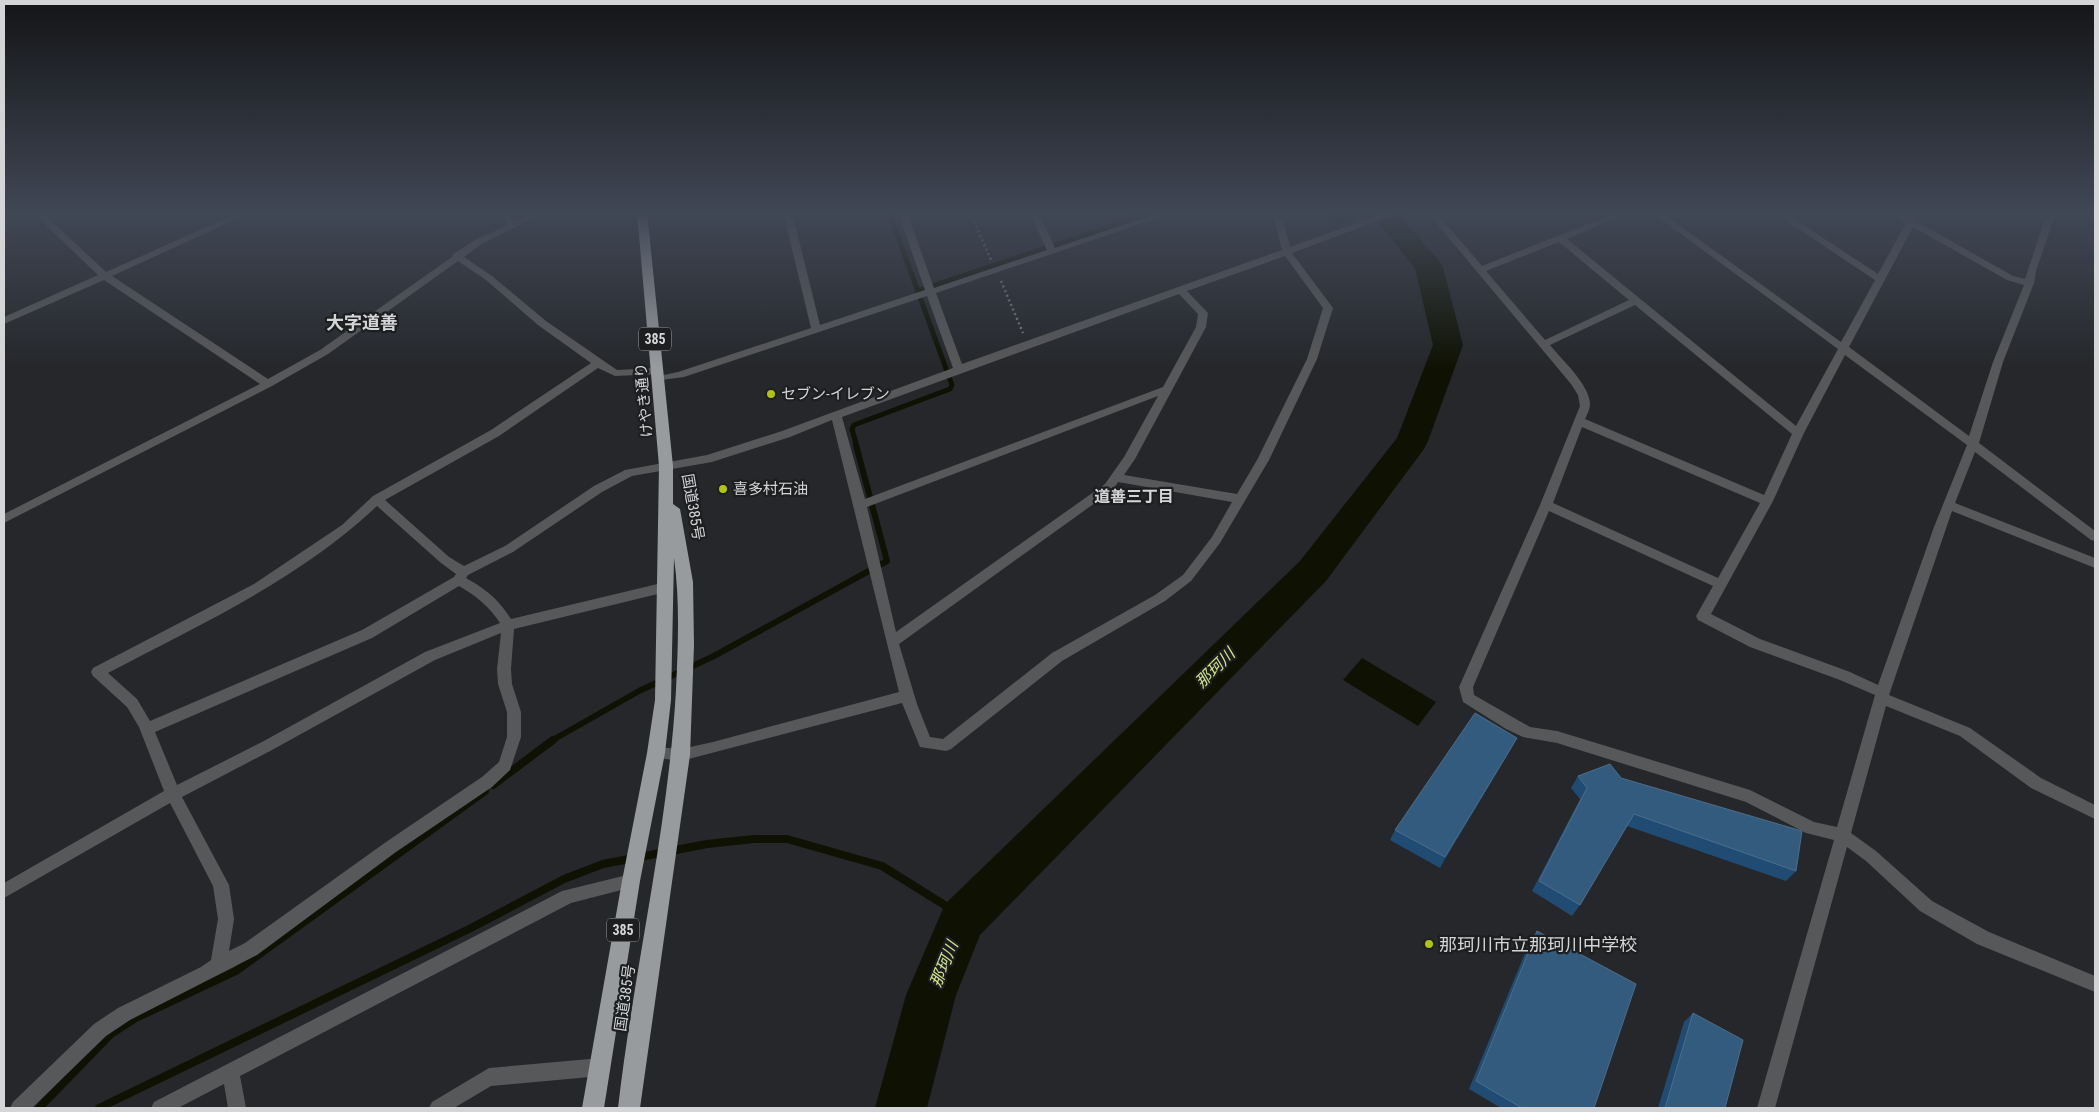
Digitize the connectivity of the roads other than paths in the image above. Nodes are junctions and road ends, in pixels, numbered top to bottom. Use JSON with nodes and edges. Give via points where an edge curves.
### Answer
{"nodes":[{"id":1,"x":93,"y":264,"type":"edge"},
{"id":2,"x":133,"y":264,"type":"edge"},
{"id":3,"x":445,"y":264,"type":"edge"},
{"id":4,"x":468,"y":264,"type":"edge"},
{"id":5,"x":647,"y":264,"type":"edge"},
{"id":6,"x":800,"y":264,"type":"edge"},
{"id":7,"x":921,"y":264,"type":"edge"},
{"id":8,"x":1015,"y":264,"type":"edge"},
{"id":9,"x":1254,"y":264,"type":"edge"},
{"id":10,"x":1299,"y":264,"type":"edge"},
{"id":11,"x":1474,"y":264,"type":"edge"},
{"id":12,"x":1495,"y":264,"type":"edge"},
{"id":13,"x":1591,"y":264,"type":"edge"},
{"id":14,"x":1727,"y":264,"type":"edge"},
{"id":15,"x":1856,"y":264,"type":"edge"},
{"id":16,"x":1887,"y":264,"type":"edge"},
{"id":17,"x":1987,"y":264,"type":"edge"},
{"id":18,"x":2034,"y":264,"type":"edge"},
{"id":19,"x":1479,"y":270,"type":"junction"},
{"id":20,"x":106,"y":276,"type":"junction"},
{"id":21,"x":1879,"y":279,"type":"junction"},
{"id":22,"x":2029,"y":283,"type":"junction"},
{"id":23,"x":1180,"y":290,"type":"junction"},
{"id":24,"x":931,"y":292,"type":"junction"},
{"id":25,"x":1635,"y":301,"type":"junction"},
{"id":26,"x":4,"y":321,"type":"edge"},
{"id":27,"x":816,"y":329,"type":"junction"},
{"id":28,"x":1542,"y":344,"type":"junction"},
{"id":29,"x":1844,"y":349,"type":"junction"},
{"id":30,"x":598,"y":364,"type":"junction"},
{"id":31,"x":959,"y":370,"type":"junction"},
{"id":32,"x":658,"y":375,"type":"junction"},
{"id":33,"x":268,"y":384,"type":"junction"},
{"id":34,"x":1167,"y":389,"type":"junction"},
{"id":35,"x":836,"y":415,"type":"junction"},
{"id":36,"x":1579,"y":421,"type":"junction"},
{"id":37,"x":1798,"y":433,"type":"junction"},
{"id":38,"x":1972,"y":446,"type":"junction"},
{"id":39,"x":666,"y":466,"type":"junction"},
{"id":40,"x":1116,"y":478,"type":"junction"},
{"id":41,"x":377,"y":499,"type":"junction"},
{"id":42,"x":1239,"y":500,"type":"junction"},
{"id":43,"x":1767,"y":501,"type":"junction"},
{"id":44,"x":860,"y":505,"type":"junction"},
{"id":45,"x":1546,"y":505,"type":"junction"},
{"id":46,"x":1949,"y":506,"type":"junction"},
{"id":47,"x":4,"y":519,"type":"edge"},
{"id":48,"x":2095,"y":537,"type":"edge"},
{"id":49,"x":2095,"y":564,"type":"edge"},
{"id":50,"x":461,"y":576,"type":"junction"},
{"id":51,"x":1720,"y":584,"type":"junction"},
{"id":52,"x":666,"y":587,"type":"junction"},
{"id":53,"x":508,"y":625,"type":"junction"},
{"id":54,"x":892,"y":642,"type":"junction"},
{"id":55,"x":906,"y":696,"type":"junction"},
{"id":56,"x":1882,"y":696,"type":"junction"},
{"id":57,"x":147,"y":729,"type":"junction"},
{"id":58,"x":656,"y":753,"type":"junction"},
{"id":59,"x":681,"y":755,"type":"junction"},
{"id":60,"x":174,"y":794,"type":"junction"},
{"id":61,"x":2095,"y":812,"type":"edge"},
{"id":62,"x":1842,"y":835,"type":"junction"},
{"id":63,"x":631,"y":881,"type":"junction"},
{"id":64,"x":4,"y":891,"type":"edge"},
{"id":65,"x":219,"y":964,"type":"junction"},
{"id":66,"x":2095,"y":984,"type":"edge"},
{"id":67,"x":601,"y":1067,"type":"junction"},
{"id":68,"x":231,"y":1072,"type":"junction"},
{"id":69,"x":18,"y":1108,"type":"edge"},
{"id":70,"x":160,"y":1108,"type":"edge"},
{"id":71,"x":237,"y":1108,"type":"edge"},
{"id":72,"x":438,"y":1108,"type":"edge"},
{"id":73,"x":593,"y":1108,"type":"edge"},
{"id":74,"x":628,"y":1108,"type":"edge"},
{"id":75,"x":1766,"y":1108,"type":"edge"}],
"edges":[{"from":1,"to":20,"type":"street"},
{"from":2,"to":20,"type":"street"},
{"from":3,"to":33,"type":"street","via":[[324,352]]},
{"from":4,"to":30,"type":"street"},
{"from":5,"to":32,"type":"highway","name":"けやき通り","number":"385"},
{"from":6,"to":27,"type":"street"},
{"from":7,"to":24,"type":"street"},
{"from":8,"to":24,"type":"street"},
{"from":9,"to":23,"type":"street"},
{"from":10,"to":42,"type":"street","via":[[1328,308],[1312,359],[1287,413]]},
{"from":11,"to":19,"type":"street"},
{"from":12,"to":19,"type":"street"},
{"from":13,"to":25,"type":"street"},
{"from":14,"to":29,"type":"street"},
{"from":15,"to":21,"type":"street"},
{"from":16,"to":21,"type":"street"},
{"from":17,"to":22,"type":"street","via":[[2010,278]]},
{"from":18,"to":22,"type":"street"},
{"from":19,"to":28,"type":"street"},
{"from":20,"to":26,"type":"street"},
{"from":20,"to":33,"type":"street"},
{"from":21,"to":29,"type":"street"},
{"from":22,"to":38,"type":"street","via":[[1998,362]]},
{"from":23,"to":31,"type":"street"},
{"from":23,"to":34,"type":"street","via":[[1203,313],[1201,327]]},
{"from":24,"to":27,"type":"street"},
{"from":24,"to":31,"type":"street"},
{"from":25,"to":28,"type":"street"},
{"from":25,"to":37,"type":"street"},
{"from":27,"to":32,"type":"street","via":[[680,375]]},
{"from":28,"to":36,"type":"street","via":[[1583,395],[1585,406]]},
{"from":29,"to":37,"type":"street"},
{"from":29,"to":38,"type":"street"},
{"from":30,"to":32,"type":"street","via":[[615,373]]},
{"from":30,"to":41,"type":"street","via":[[495,433]]},
{"from":31,"to":35,"type":"street"},
{"from":32,"to":39,"type":"highway","name":"けやき通り","number":"385"},
{"from":33,"to":47,"type":"street"},
{"from":34,"to":40,"type":"street"},
{"from":34,"to":44,"type":"street"},
{"from":35,"to":39,"type":"street","via":[[708,459]]},
{"from":35,"to":44,"type":"street"},
{"from":36,"to":43,"type":"street"},
{"from":36,"to":45,"type":"street"},
{"from":37,"to":43,"type":"street"},
{"from":38,"to":46,"type":"street"},
{"from":38,"to":48,"type":"street"},
{"from":39,"to":50,"type":"street","via":[[629,473],[606,485]]},
{"from":39,"to":52,"type":"highway","name":"国道385号","number":"385"},
{"from":39,"to":59,"type":"highway","name":"国道385号","number":"385","via":[[685,582]]},
{"from":40,"to":42,"type":"street"},
{"from":40,"to":54,"type":"street","via":[[1109,487]]},
{"from":41,"to":50,"type":"street"},
{"from":41,"to":57,"type":"street","via":[[346,528],[259,587],[98,672],[132,703]]},
{"from":42,"to":55,"type":"street","via":[[1216,540],[1187,578],[1160,598],[1057,657],[946,745],[925,743],[914,723]]},
{"from":43,"to":51,"type":"street"},
{"from":44,"to":54,"type":"street"},
{"from":45,"to":51,"type":"street"},
{"from":45,"to":62,"type":"street","via":[[1466,687],[1468,698],[1528,733],[1557,737],[1750,796],[1811,828]]},
{"from":46,"to":49,"type":"street"},
{"from":46,"to":56,"type":"street"},
{"from":50,"to":53,"type":"street","via":[[490,601]]},
{"from":50,"to":57,"type":"street","via":[[367,634]]},
{"from":51,"to":56,"type":"street","via":[[1703,616],[1755,643],[1845,676]]},
{"from":52,"to":53,"type":"street"},
{"from":52,"to":58,"type":"highway","name":"国道385号","number":"385","via":[[663,700]]},
{"from":53,"to":60,"type":"street","via":[[430,656]]},
{"from":53,"to":65,"type":"street","via":[[504,669],[514,712],[514,737],[504,766],[488,782],[251,949]]},
{"from":54,"to":55,"type":"street"},
{"from":55,"to":59,"type":"street"},
{"from":56,"to":61,"type":"street","via":[[1965,732],[2036,783]]},
{"from":56,"to":62,"type":"street"},
{"from":57,"to":60,"type":"street"},
{"from":58,"to":59,"type":"street"},
{"from":58,"to":63,"type":"highway","name":"国道385号","number":"385"},
{"from":59,"to":74,"type":"highway","name":"国道385号","number":"385"},
{"from":60,"to":64,"type":"street"},
{"from":60,"to":65,"type":"street","via":[[221,885],[226,920]]},
{"from":62,"to":66,"type":"street","via":[[1871,856],[1926,906],[1983,938]]},
{"from":62,"to":75,"type":"street"},
{"from":63,"to":67,"type":"highway","name":"国道385号","number":"385"},
{"from":63,"to":68,"type":"street","via":[[568,896]]},
{"from":65,"to":69,"type":"street","via":[[100,1030]]},
{"from":67,"to":72,"type":"street","via":[[489,1077]]},
{"from":67,"to":73,"type":"highway","name":"国道385号","number":"385"},
{"from":68,"to":70,"type":"street"},
{"from":68,"to":71,"type":"street"}]}
